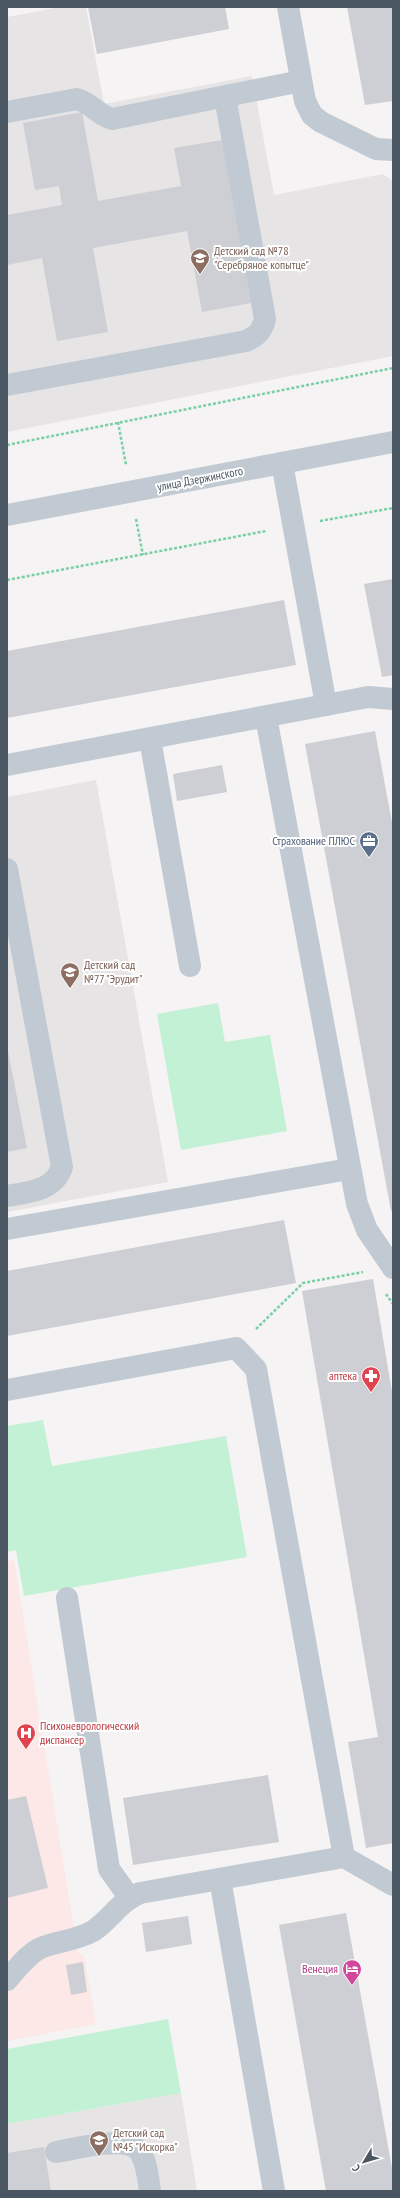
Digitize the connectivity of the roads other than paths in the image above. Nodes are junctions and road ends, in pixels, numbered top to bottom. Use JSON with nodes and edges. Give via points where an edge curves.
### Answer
{"nodes":[{"id":1,"x":288,"y":7,"type":"edge"},
{"id":2,"x":301,"y":82,"type":"junction"},
{"id":3,"x":225,"y":97,"type":"junction"},
{"id":4,"x":7,"y":112,"type":"edge"},
{"id":5,"x":393,"y":150,"type":"edge"},
{"id":6,"x":7,"y":385,"type":"edge"},
{"id":7,"x":393,"y":442,"type":"edge"},
{"id":8,"x":282,"y":463,"type":"junction"},
{"id":9,"x":7,"y":515,"type":"edge"},
{"id":10,"x":393,"y":699,"type":"edge"},
{"id":11,"x":326,"y":705,"type":"junction"},
{"id":12,"x":266,"y":717,"type":"junction"},
{"id":13,"x":150,"y":739,"type":"junction"},
{"id":14,"x":7,"y":766,"type":"edge"},
{"id":15,"x":7,"y":869,"type":"edge"},
{"id":16,"x":190,"y":966,"type":"dead end"},
{"id":17,"x":349,"y":1169,"type":"junction"},
{"id":18,"x":7,"y":1196,"type":"edge"},
{"id":19,"x":7,"y":1229,"type":"edge"},
{"id":20,"x":393,"y":1268,"type":"edge"},
{"id":21,"x":7,"y":1390,"type":"edge"},
{"id":22,"x":67,"y":1598,"type":"dead end"},
{"id":23,"x":344,"y":1857,"type":"junction"},
{"id":24,"x":220,"y":1879,"type":"junction"},
{"id":25,"x":393,"y":1885,"type":"edge"},
{"id":26,"x":129,"y":1897,"type":"junction"},
{"id":27,"x":7,"y":1980,"type":"edge"},
{"id":28,"x":56,"y":2152,"type":"dead end"},
{"id":29,"x":150,"y":2191,"type":"edge"},
{"id":30,"x":274,"y":2191,"type":"edge"}],
"edges":[{"from":1,"to":2,"type":"street"},
{"from":2,"to":3,"type":"street"},
{"from":2,"to":5,"type":"street","via":[[305,101],[312,115],[321,122],[376,149]]},
{"from":3,"to":4,"type":"street","via":[[112,118],[102,116],[85,101],[76,99]]},
{"from":3,"to":6,"type":"street","via":[[265,319],[263,329],[246,341]]},
{"from":7,"to":8,"type":"street","name":"улица Дзержинского"},
{"from":8,"to":9,"type":"street","name":"улица Дзержинского"},
{"from":8,"to":11,"type":"street"},
{"from":10,"to":11,"type":"street","via":[[368,697]]},
{"from":11,"to":12,"type":"street"},
{"from":12,"to":13,"type":"street"},
{"from":12,"to":17,"type":"street"},
{"from":13,"to":14,"type":"street"},
{"from":13,"to":16,"type":"street"},
{"from":15,"to":18,"type":"street","via":[[62,1167],[59,1177],[50,1185]]},
{"from":17,"to":19,"type":"street"},
{"from":17,"to":20,"type":"street","via":[[356,1204],[367,1230]]},
{"from":21,"to":23,"type":"street","via":[[236,1348],[256,1369]]},
{"from":22,"to":26,"type":"street","via":[[109,1869]]},
{"from":23,"to":24,"type":"street"},
{"from":23,"to":25,"type":"street"},
{"from":24,"to":26,"type":"street"},
{"from":24,"to":30,"type":"street"},
{"from":26,"to":27,"type":"street","via":[[94,1930],[76,1938],[42,1947],[28,1957]]},
{"from":28,"to":29,"type":"street","via":[[127,2143],[139,2151],[146,2166]]}]}
